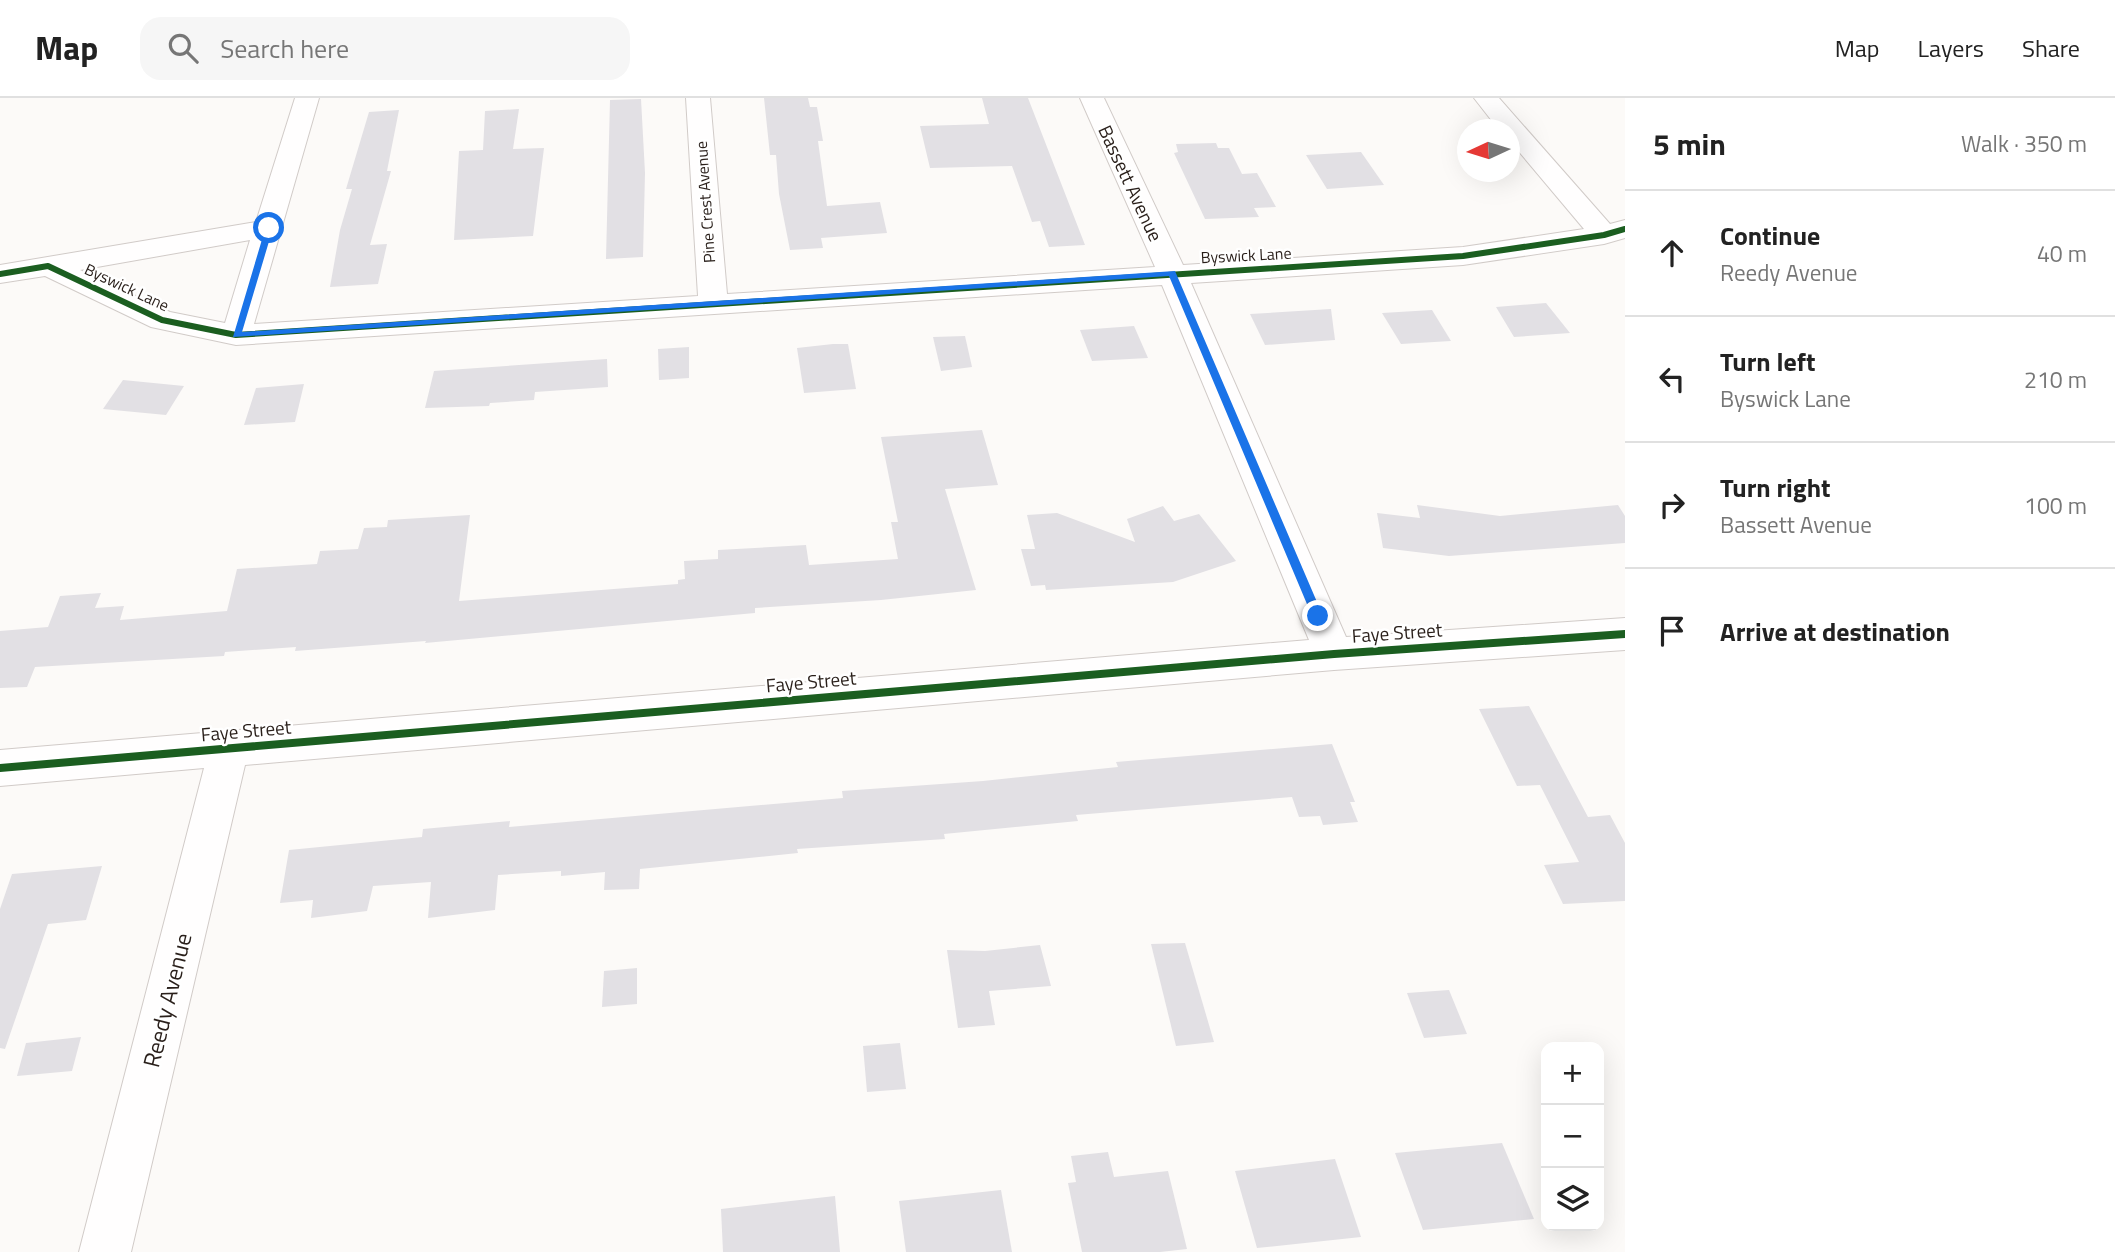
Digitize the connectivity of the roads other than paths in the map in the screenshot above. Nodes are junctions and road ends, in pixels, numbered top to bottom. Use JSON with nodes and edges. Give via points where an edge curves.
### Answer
{"nodes":[{"id":1,"x":307,"y":98,"type":"edge"},
{"id":2,"x":698,"y":98,"type":"edge"},
{"id":3,"x":1092,"y":98,"type":"edge"},
{"id":4,"x":1486,"y":98,"type":"edge"},
{"id":5,"x":269,"y":228,"type":"junction"},
{"id":6,"x":1615,"y":232,"type":"edge"},
{"id":7,"x":48,"y":265,"type":"junction"},
{"id":8,"x":1172,"y":273,"type":"junction"},
{"id":9,"x":0,"y":274,"type":"edge"},
{"id":10,"x":713,"y":306,"type":"junction"},
{"id":11,"x":236,"y":335,"type":"junction"},
{"id":12,"x":1622,"y":640,"type":"edge"},
{"id":13,"x":1334,"y":654,"type":"junction"},
{"id":14,"x":229,"y":749,"type":"junction"},
{"id":15,"x":0,"y":768,"type":"edge"},
{"id":16,"x":105,"y":1252,"type":"edge"}],
"edges":[{"from":1,"to":5,"type":"street"},
{"from":2,"to":10,"type":"street","name":"Pine Crest Avenue"},
{"from":3,"to":8,"type":"street","name":"Bassett Avenue"},
{"from":4,"to":6,"type":"street"},
{"from":5,"to":7,"type":"street","name":"Byswick Lane"},
{"from":5,"to":11,"type":"street"},
{"from":6,"to":8,"type":"street","name":"Byswick Lane","via":[[1463,257]]},
{"from":7,"to":9,"type":"street","name":"Byswick Lane"},
{"from":7,"to":11,"type":"street","name":"Byswick Lane","via":[[162,320]]},
{"from":8,"to":10,"type":"street","name":"Byswick Lane"},
{"from":8,"to":13,"type":"street","name":"Bassett Avenue"},
{"from":10,"to":11,"type":"street","name":"Byswick Lane"},
{"from":12,"to":13,"type":"street","name":"Faye Street"},
{"from":13,"to":14,"type":"street","name":"Faye Street"},
{"from":14,"to":15,"type":"street","name":"Faye Street"},
{"from":14,"to":16,"type":"street","name":"Reedy Avenue"}]}
